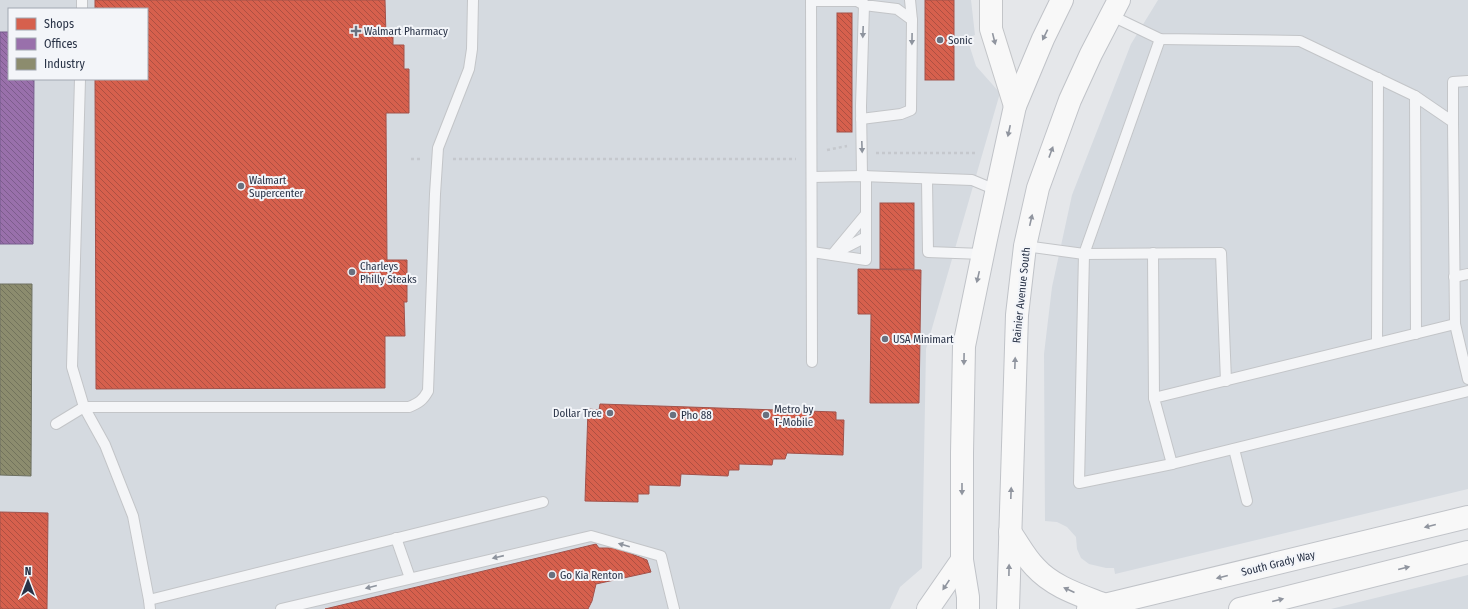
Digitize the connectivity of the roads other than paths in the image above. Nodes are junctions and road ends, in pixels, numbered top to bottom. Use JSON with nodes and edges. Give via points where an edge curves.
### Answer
{"nodes":[{"id":1,"x":472,"y":0,"type":"edge"},
{"id":2,"x":910,"y":0,"type":"edge"},
{"id":3,"x":991,"y":0,"type":"edge"},
{"id":4,"x":1062,"y":0,"type":"edge"},
{"id":5,"x":811,"y":1,"type":"edge"},
{"id":6,"x":863,"y":2,"type":"edge"},
{"id":7,"x":1114,"y":8,"type":"edge"},
{"id":8,"x":912,"y":20,"type":"junction"},
{"id":9,"x":1160,"y":39,"type":"junction"},
{"id":10,"x":1378,"y":78,"type":"junction"},
{"id":11,"x":80,"y":80,"type":"edge"},
{"id":12,"x":1468,"y":81,"type":"edge"},
{"id":13,"x":1415,"y":96,"type":"junction"},
{"id":14,"x":1015,"y":106,"type":"junction"},
{"id":15,"x":860,"y":119,"type":"junction"},
{"id":16,"x":1453,"y":122,"type":"junction"},
{"id":17,"x":864,"y":176,"type":"junction"},
{"id":18,"x":812,"y":177,"type":"junction"},
{"id":19,"x":927,"y":179,"type":"junction"},
{"id":20,"x":996,"y":190,"type":"junction"},
{"id":21,"x":866,"y":214,"type":"junction"},
{"id":22,"x":866,"y":237,"type":"junction"},
{"id":23,"x":1025,"y":246,"type":"junction"},
{"id":24,"x":812,"y":252,"type":"junction"},
{"id":25,"x":1153,"y":253,"type":"junction"},
{"id":26,"x":983,"y":254,"type":"junction"},
{"id":27,"x":1084,"y":254,"type":"junction"},
{"id":28,"x":832,"y":255,"type":"junction"},
{"id":29,"x":1468,"y":274,"type":"edge"},
{"id":30,"x":1454,"y":277,"type":"junction"},
{"id":31,"x":1455,"y":324,"type":"junction"},
{"id":32,"x":1416,"y":334,"type":"junction"},
{"id":33,"x":1377,"y":343,"type":"junction"},
{"id":34,"x":812,"y":362,"type":"dead end"},
{"id":35,"x":1468,"y":379,"type":"edge"},
{"id":36,"x":1226,"y":381,"type":"junction"},
{"id":37,"x":1468,"y":391,"type":"edge"},
{"id":38,"x":1154,"y":398,"type":"junction"},
{"id":39,"x":84,"y":407,"type":"junction"},
{"id":40,"x":56,"y":424,"type":"dead end"},
{"id":41,"x":1234,"y":449,"type":"junction"},
{"id":42,"x":1172,"y":464,"type":"junction"},
{"id":43,"x":1247,"y":501,"type":"dead end"},
{"id":44,"x":543,"y":502,"type":"dead end"},
{"id":45,"x":1468,"y":517,"type":"edge"},
{"id":46,"x":1010,"y":532,"type":"junction"},
{"id":47,"x":396,"y":538,"type":"junction"},
{"id":48,"x":1468,"y":552,"type":"edge"},
{"id":49,"x":962,"y":560,"type":"junction"},
{"id":50,"x":418,"y":580,"type":"junction"},
{"id":51,"x":150,"y":604,"type":"edge"},
{"id":52,"x":1096,"y":607,"type":"edge"},
{"id":53,"x":281,"y":609,"type":"edge"},
{"id":54,"x":674,"y":609,"type":"edge"},
{"id":55,"x":928,"y":609,"type":"edge"},
{"id":56,"x":968,"y":609,"type":"edge"},
{"id":57,"x":1008,"y":609,"type":"edge"},
{"id":58,"x":1240,"y":609,"type":"edge"}],
"edges":[{"from":1,"to":39,"type":"lane","via":[[472,49],[469,69],[438,148],[428,391],[420,403],[409,407]]},
{"from":2,"to":8,"type":"lane"},
{"from":3,"to":14,"type":"main road","one_way":true,"via":[[992,29]]},
{"from":4,"to":14,"type":"main road","one_way":true},
{"from":5,"to":6,"type":"lane"},
{"from":5,"to":18,"type":"lane"},
{"from":6,"to":8,"type":"lane","via":[[897,9]]},
{"from":6,"to":15,"type":"lane","one_way":true},
{"from":7,"to":9,"type":"lane"},
{"from":23,"to":7,"type":"main road","name":"Rainier Avenue South","one_way":true,"via":[[1038,188],[1070,100]]},
{"from":8,"to":15,"type":"lane","one_way":true,"via":[[911,110],[901,114]]},
{"from":9,"to":10,"type":"lane","via":[[1300,41]]},
{"from":9,"to":27,"type":"lane"},
{"from":10,"to":13,"type":"lane"},
{"from":10,"to":33,"type":"lane"},
{"from":11,"to":39,"type":"lane","via":[[72,367]]},
{"from":12,"to":16,"type":"lane","via":[[1453,82]]},
{"from":13,"to":16,"type":"lane"},
{"from":13,"to":32,"type":"lane"},
{"from":14,"to":20,"type":"main road","one_way":true},
{"from":15,"to":17,"type":"lane","one_way":true},
{"from":16,"to":30,"type":"lane"},
{"from":17,"to":18,"type":"lane"},
{"from":17,"to":19,"type":"lane"},
{"from":17,"to":21,"type":"lane"},
{"from":18,"to":24,"type":"lane"},
{"from":19,"to":20,"type":"lane","via":[[972,180]]},
{"from":19,"to":26,"type":"lane","via":[[928,252]]},
{"from":20,"to":26,"type":"main road"},
{"from":21,"to":22,"type":"lane"},
{"from":21,"to":28,"type":"lane"},
{"from":22,"to":28,"type":"lane"},
{"from":22,"to":28,"type":"lane","via":[[866,260]]},
{"from":23,"to":27,"type":"lane"},
{"from":46,"to":23,"type":"main road","name":"Rainier Avenue South","one_way":true,"via":[[1017,316]]},
{"from":24,"to":28,"type":"lane"},
{"from":24,"to":34,"type":"lane"},
{"from":25,"to":27,"type":"lane"},
{"from":25,"to":36,"type":"lane","via":[[1221,253]]},
{"from":25,"to":38,"type":"lane"},
{"from":26,"to":49,"type":"main road","one_way":true,"via":[[964,346]]},
{"from":27,"to":42,"type":"lane","via":[[1079,483]]},
{"from":29,"to":30,"type":"lane"},
{"from":30,"to":31,"type":"lane"},
{"from":31,"to":32,"type":"lane"},
{"from":31,"to":35,"type":"lane"},
{"from":32,"to":33,"type":"lane"},
{"from":33,"to":36,"type":"lane"},
{"from":36,"to":38,"type":"lane"},
{"from":37,"to":41,"type":"lane"},
{"from":38,"to":42,"type":"lane"},
{"from":39,"to":40,"type":"lane"},
{"from":39,"to":51,"type":"lane","via":[[105,445],[133,516]]},
{"from":41,"to":42,"type":"lane"},
{"from":41,"to":43,"type":"lane"},
{"from":44,"to":47,"type":"lane"},
{"from":45,"to":52,"type":"main road","name":"South Grady Way","one_way":true},
{"from":52,"to":46,"type":"main road","one_way":true,"via":[[1050,580],[1034,567]]},
{"from":57,"to":46,"type":"main road","name":"Rainier Avenue South","one_way":true},
{"from":47,"to":50,"type":"lane"},
{"from":47,"to":51,"type":"lane"},
{"from":58,"to":48,"type":"main road","one_way":true},
{"from":49,"to":55,"type":"main road","one_way":true},
{"from":49,"to":56,"type":"main road"},
{"from":50,"to":53,"type":"lane","one_way":true},
{"from":54,"to":50,"type":"lane","one_way":true,"via":[[661,556],[591,536]]}]}
